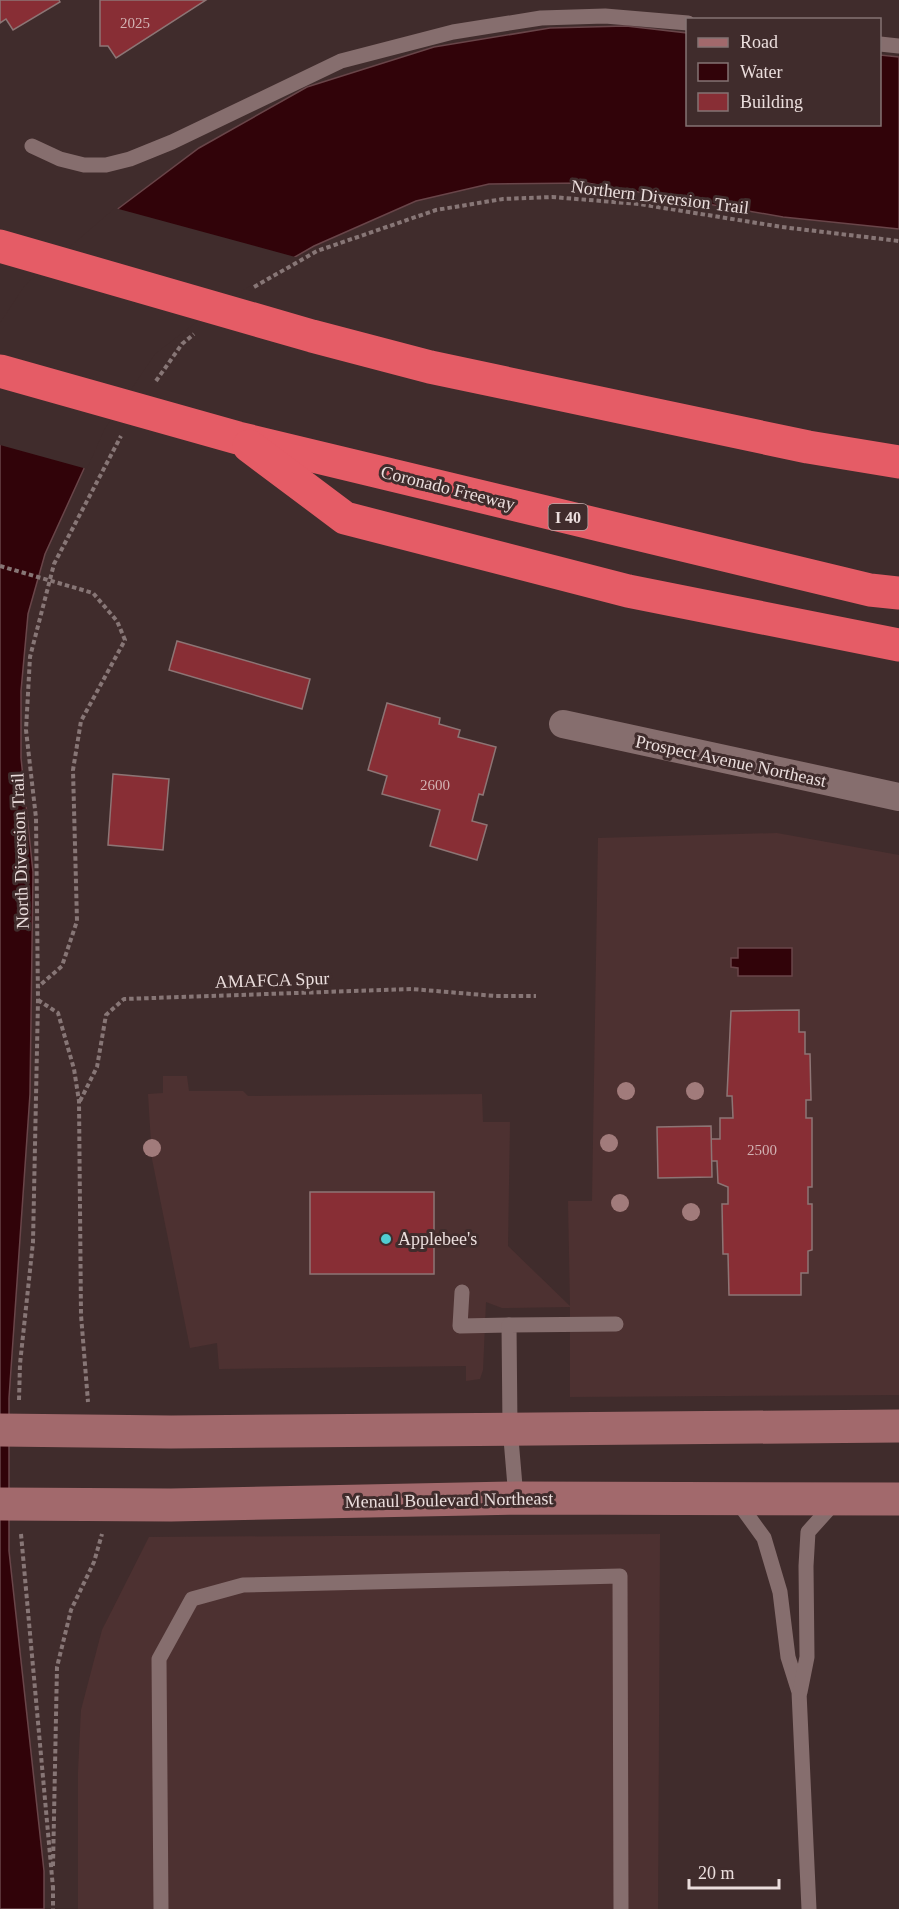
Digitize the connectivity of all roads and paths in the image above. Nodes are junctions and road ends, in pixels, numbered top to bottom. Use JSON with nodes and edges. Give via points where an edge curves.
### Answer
{"nodes":[{"id":1,"x":686,"y":23,"type":"edge"},
{"id":2,"x":881,"y":44,"type":"edge"},
{"id":3,"x":899,"y":46,"type":"edge"},
{"id":4,"x":32,"y":146,"type":"dead end"},
{"id":5,"x":899,"y":241,"type":"edge"},
{"id":6,"x":0,"y":246,"type":"edge"},
{"id":7,"x":245,"y":295,"type":"dead end"},
{"id":8,"x":200,"y":330,"type":"dead end"},
{"id":9,"x":0,"y":371,"type":"edge"},
{"id":10,"x":151,"y":388,"type":"dead end"},
{"id":11,"x":122,"y":435,"type":"dead end"},
{"id":12,"x":238,"y":438,"type":"junction"},
{"id":13,"x":899,"y":462,"type":"edge"},
{"id":14,"x":0,"y":566,"type":"edge"},
{"id":15,"x":899,"y":593,"type":"edge"},
{"id":16,"x":899,"y":645,"type":"edge"},
{"id":17,"x":563,"y":724,"type":"dead end"},
{"id":18,"x":899,"y":797,"type":"edge"},
{"id":19,"x":37,"y":987,"type":"junction"},
{"id":20,"x":536,"y":996,"type":"dead end"},
{"id":21,"x":38,"y":1000,"type":"dead end"},
{"id":22,"x":79,"y":1101,"type":"dead end"},
{"id":23,"x":462,"y":1292,"type":"dead end"},
{"id":24,"x":616,"y":1324,"type":"dead end"},
{"id":25,"x":509,"y":1325,"type":"junction"},
{"id":26,"x":899,"y":1426,"type":"edge"},
{"id":27,"x":510,"y":1427,"type":"junction"},
{"id":28,"x":0,"y":1430,"type":"edge"},
{"id":29,"x":516,"y":1498,"type":"junction"},
{"id":30,"x":735,"y":1498,"type":"junction"},
{"id":31,"x":838,"y":1498,"type":"junction"},
{"id":32,"x":899,"y":1499,"type":"edge"},
{"id":33,"x":0,"y":1504,"type":"edge"},
{"id":34,"x":799,"y":1695,"type":"junction"},
{"id":35,"x":53,"y":1888,"type":"dead end"},
{"id":36,"x":53,"y":1909,"type":"edge"},
{"id":37,"x":161,"y":1909,"type":"edge"},
{"id":38,"x":621,"y":1909,"type":"edge"},
{"id":39,"x":809,"y":1909,"type":"edge"}],
"edges":[{"from":1,"to":4,"type":"lane","via":[[604,16],[552,18],[453,32],[341,61],[130,159],[84,165]]},
{"from":2,"to":3,"type":"lane"},
{"from":5,"to":7,"type":"path","name":"Northern Diversion Trail","via":[[639,204],[552,197],[503,199],[444,208],[317,251]]},
{"from":6,"to":13,"type":"highway","via":[[430,367],[808,447]]},
{"from":8,"to":10,"type":"path","via":[[182,344]]},
{"from":9,"to":12,"type":"highway","name":"Coronado Freeway","number":"I 40"},
{"from":11,"to":19,"type":"path","name":"North Diversion Trail","via":[[54,564],[30,657],[26,730],[36,818]]},
{"from":12,"to":15,"type":"highway","name":"Coronado Freeway","number":"I 40","via":[[870,590]]},
{"from":12,"to":16,"type":"highway","via":[[345,518],[628,591]]},
{"from":14,"to":19,"type":"path","via":[[93,593],[117,621],[125,640],[81,721],[73,770],[77,921],[62,966]]},
{"from":17,"to":18,"type":"street","name":"Prospect Avenue Northeast"},
{"from":19,"to":21,"type":"path","name":"North Diversion Trail"},
{"from":20,"to":22,"type":"path","name":"AMAFCA Spur","via":[[411,989],[124,999],[106,1015],[97,1067]]},
{"from":23,"to":25,"type":"lane","via":[[460,1326]]},
{"from":24,"to":25,"type":"lane"},
{"from":25,"to":27,"type":"lane"},
{"from":26,"to":27,"type":"main road"},
{"from":27,"to":28,"type":"main road","via":[[171,1432]]},
{"from":27,"to":29,"type":"lane"},
{"from":29,"to":30,"type":"main road","name":"Menaul Boulevard Northeast"},
{"from":29,"to":33,"type":"main road","name":"Menaul Boulevard Northeast","via":[[171,1506]]},
{"from":30,"to":31,"type":"main road","name":"Menaul Boulevard Northeast"},
{"from":30,"to":34,"type":"lane","via":[[764,1538],[780,1592],[788,1657]]},
{"from":31,"to":32,"type":"main road","name":"Menaul Boulevard Northeast"},
{"from":31,"to":34,"type":"lane","via":[[808,1532],[807,1657]]},
{"from":34,"to":39,"type":"lane"},
{"from":35,"to":36,"type":"path"},
{"from":37,"to":38,"type":"lane","via":[[159,1659],[192,1599],[243,1585],[620,1575]]}]}
